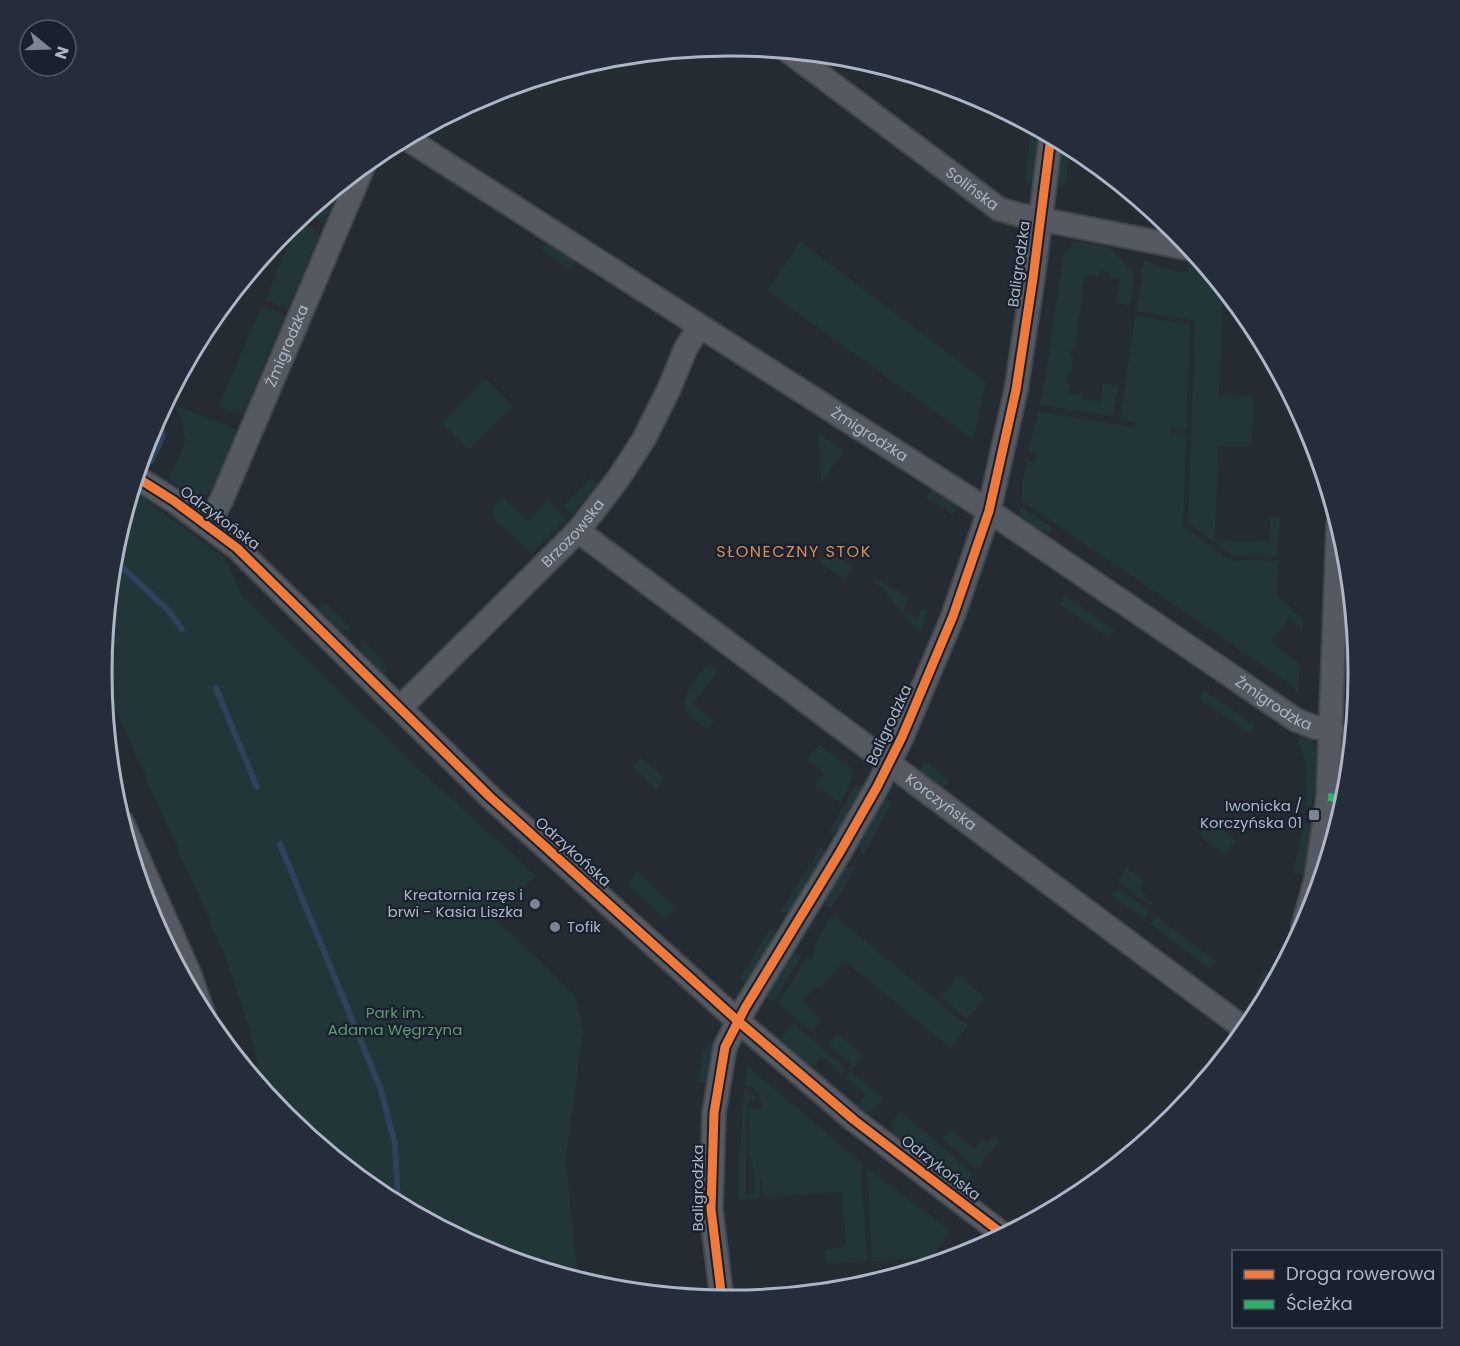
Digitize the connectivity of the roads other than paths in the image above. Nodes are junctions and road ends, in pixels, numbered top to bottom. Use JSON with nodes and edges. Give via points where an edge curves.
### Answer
{"nodes":[{"id":1,"x":800,"y":60,"type":"edge"},
{"id":2,"x":413,"y":143,"type":"edge"},
{"id":3,"x":1050,"y":145,"type":"edge"},
{"id":4,"x":357,"y":181,"type":"edge"},
{"id":5,"x":1041,"y":220,"type":"junction"},
{"id":6,"x":1176,"y":246,"type":"edge"},
{"id":7,"x":699,"y":326,"type":"junction"},
{"id":8,"x":143,"y":482,"type":"edge"},
{"id":9,"x":988,"y":511,"type":"junction"},
{"id":10,"x":208,"y":525,"type":"junction"},
{"id":11,"x":578,"y":531,"type":"junction"},
{"id":12,"x":1337,"y":559,"type":"edge"},
{"id":13,"x":400,"y":708,"type":"junction"},
{"id":14,"x":1332,"y":729,"type":"junction"},
{"id":15,"x":889,"y":763,"type":"junction"},
{"id":16,"x":1336,"y":790,"type":"edge"},
{"id":17,"x":155,"y":896,"type":"edge"},
{"id":18,"x":183,"y":959,"type":"edge"},
{"id":19,"x":738,"y":1021,"type":"junction"},
{"id":20,"x":1238,"y":1024,"type":"edge"},
{"id":21,"x":997,"y":1230,"type":"edge"},
{"id":22,"x":721,"y":1290,"type":"edge"}],
"edges":[{"from":1,"to":5,"type":"street","name":"Solińska","via":[[999,209]]},
{"from":2,"to":7,"type":"street","name":"Żmigrodzka"},
{"from":3,"to":5,"type":"street","name":"Baligrodzka"},
{"from":4,"to":10,"type":"street","name":"Żmigrodzka"},
{"from":5,"to":6,"type":"street","name":"Solińska"},
{"from":5,"to":9,"type":"street","name":"Baligrodzka","via":[[1016,390]]},
{"from":7,"to":9,"type":"street","name":"Żmigrodzka"},
{"from":7,"to":11,"type":"street","name":"Brzozowska","via":[[644,439]]},
{"from":8,"to":10,"type":"street","name":"Odrzykońska"},
{"from":9,"to":14,"type":"street","name":"Żmigrodzka","via":[[1296,720]]},
{"from":9,"to":15,"type":"street","name":"Baligrodzka","via":[[953,616]]},
{"from":10,"to":13,"type":"street","name":"Odrzykońska","via":[[257,566]]},
{"from":11,"to":13,"type":"street","name":"Brzozowska"},
{"from":11,"to":15,"type":"street","name":"Korczyńska"},
{"from":12,"to":14,"type":"street"},
{"from":13,"to":19,"type":"street","name":"Odrzykońska","via":[[489,796]]},
{"from":14,"to":16,"type":"street"},
{"from":15,"to":19,"type":"street","name":"Baligrodzka"},
{"from":15,"to":20,"type":"street","name":"Korczyńska"},
{"from":17,"to":18,"type":"street"},
{"from":19,"to":21,"type":"street","name":"Odrzykońska","via":[[854,1120]]},
{"from":19,"to":22,"type":"street","name":"Baligrodzka","via":[[725,1047],[714,1113],[711,1209]]}]}
